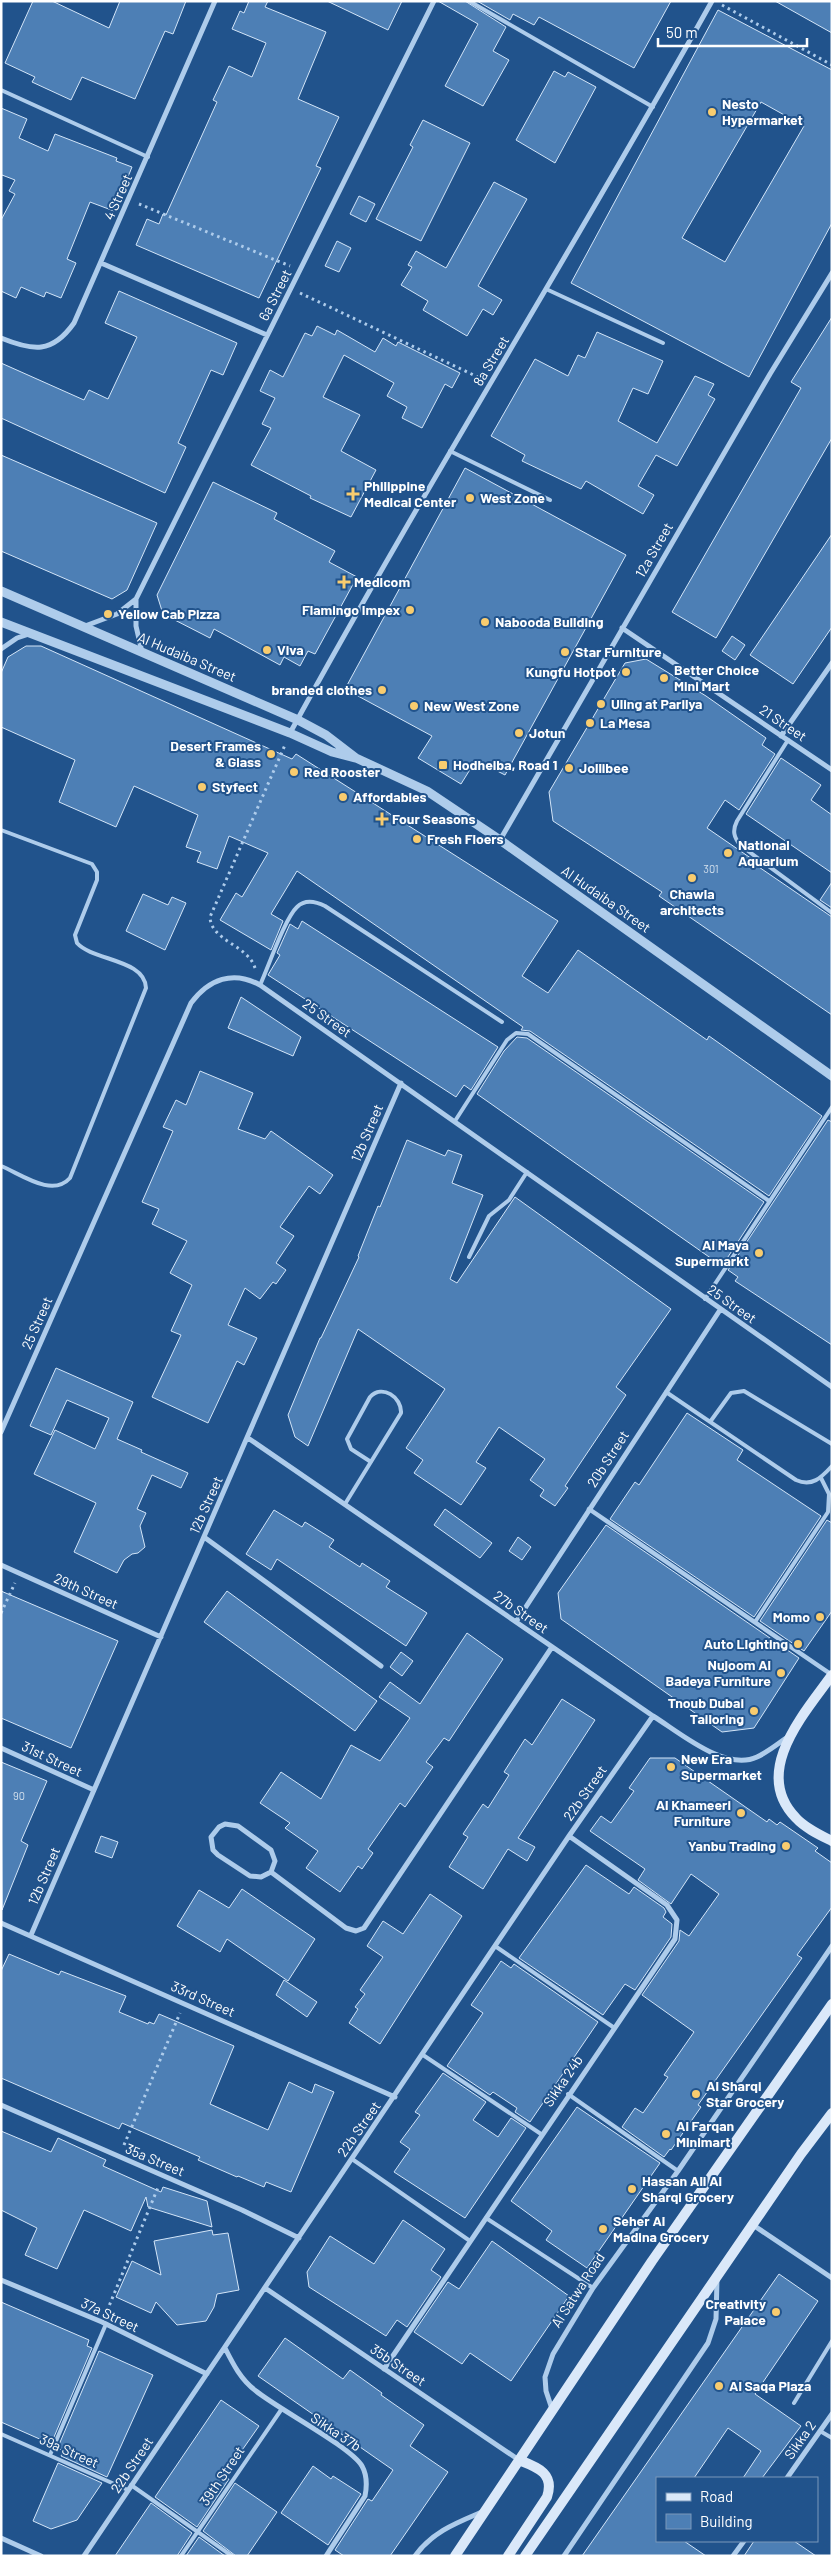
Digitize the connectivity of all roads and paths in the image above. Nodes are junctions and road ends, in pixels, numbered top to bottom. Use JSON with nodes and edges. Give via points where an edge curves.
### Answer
{"nodes":[{"id":1,"x":215,"y":1,"type":"edge"},
{"id":2,"x":434,"y":1,"type":"edge"},
{"id":3,"x":469,"y":1,"type":"edge"},
{"id":4,"x":713,"y":1,"type":"edge"},
{"id":5,"x":832,"y":65,"type":"edge"},
{"id":6,"x":1,"y":90,"type":"edge"},
{"id":7,"x":653,"y":107,"type":"junction"},
{"id":8,"x":148,"y":157,"type":"junction"},
{"id":9,"x":129,"y":200,"type":"junction"},
{"id":10,"x":101,"y":263,"type":"junction"},
{"id":11,"x":300,"y":270,"type":"junction"},
{"id":12,"x":832,"y":273,"type":"edge"},
{"id":13,"x":291,"y":288,"type":"junction"},
{"id":14,"x":546,"y":289,"type":"junction"},
{"id":15,"x":267,"y":335,"type":"junction"},
{"id":16,"x":1,"y":338,"type":"edge"},
{"id":17,"x":663,"y":343,"type":"dead end"},
{"id":18,"x":491,"y":384,"type":"junction"},
{"id":19,"x":450,"y":451,"type":"junction"},
{"id":20,"x":550,"y":500,"type":"dead end"},
{"id":21,"x":1,"y":591,"type":"edge"},
{"id":22,"x":136,"y":598,"type":"junction"},
{"id":23,"x":1,"y":622,"type":"edge"},
{"id":24,"x":82,"y":627,"type":"junction"},
{"id":25,"x":622,"y":628,"type":"junction"},
{"id":26,"x":31,"y":634,"type":"junction"},
{"id":27,"x":1,"y":648,"type":"edge"},
{"id":28,"x":142,"y":653,"type":"junction"},
{"id":29,"x":832,"y":662,"type":"edge"},
{"id":30,"x":298,"y":720,"type":"junction"},
{"id":31,"x":290,"y":734,"type":"junction"},
{"id":32,"x":781,"y":736,"type":"junction"},
{"id":33,"x":788,"y":740,"type":"junction"},
{"id":34,"x":356,"y":758,"type":"junction"},
{"id":35,"x":832,"y":770,"type":"edge"},
{"id":36,"x":1,"y":830,"type":"edge"},
{"id":37,"x":500,"y":840,"type":"junction"},
{"id":38,"x":832,"y":913,"type":"edge"},
{"id":39,"x":260,"y":985,"type":"junction"},
{"id":40,"x":502,"y":1022,"type":"dead end"},
{"id":41,"x":832,"y":1076,"type":"edge"},
{"id":42,"x":401,"y":1083,"type":"junction"},
{"id":43,"x":832,"y":1107,"type":"edge"},
{"id":44,"x":455,"y":1121,"type":"junction"},
{"id":45,"x":1,"y":1166,"type":"edge"},
{"id":46,"x":527,"y":1172,"type":"junction"},
{"id":47,"x":769,"y":1201,"type":"junction"},
{"id":48,"x":468,"y":1257,"type":"dead end"},
{"id":49,"x":705,"y":1299,"type":"junction"},
{"id":50,"x":720,"y":1310,"type":"junction"},
{"id":51,"x":832,"y":1387,"type":"edge"},
{"id":52,"x":666,"y":1392,"type":"junction"},
{"id":53,"x":710,"y":1422,"type":"junction"},
{"id":54,"x":1,"y":1432,"type":"edge"},
{"id":55,"x":248,"y":1438,"type":"junction"},
{"id":56,"x":832,"y":1444,"type":"edge"},
{"id":57,"x":371,"y":1462,"type":"junction"},
{"id":58,"x":832,"y":1466,"type":"edge"},
{"id":59,"x":821,"y":1478,"type":"junction"},
{"id":60,"x":345,"y":1504,"type":"junction"},
{"id":61,"x":589,"y":1509,"type":"junction"},
{"id":62,"x":204,"y":1538,"type":"junction"},
{"id":63,"x":1,"y":1565,"type":"edge"},
{"id":64,"x":19,"y":1573,"type":"junction"},
{"id":65,"x":1,"y":1613,"type":"edge"},
{"id":66,"x":516,"y":1622,"type":"junction"},
{"id":67,"x":755,"y":1622,"type":"junction"},
{"id":68,"x":161,"y":1637,"type":"junction"},
{"id":69,"x":552,"y":1647,"type":"junction"},
{"id":70,"x":381,"y":1666,"type":"dead end"},
{"id":71,"x":832,"y":1675,"type":"edge"},
{"id":72,"x":653,"y":1716,"type":"junction"},
{"id":73,"x":789,"y":1735,"type":"junction"},
{"id":74,"x":1,"y":1748,"type":"edge"},
{"id":75,"x":94,"y":1790,"type":"junction"},
{"id":76,"x":569,"y":1836,"type":"junction"},
{"id":77,"x":832,"y":1842,"type":"edge"},
{"id":78,"x":271,"y":1872,"type":"junction"},
{"id":79,"x":1,"y":1923,"type":"edge"},
{"id":80,"x":31,"y":1935,"type":"junction"},
{"id":81,"x":495,"y":1946,"type":"junction"},
{"id":82,"x":832,"y":1946,"type":"edge"},
{"id":83,"x":184,"y":2004,"type":"junction"},
{"id":84,"x":832,"y":2004,"type":"edge"},
{"id":85,"x":613,"y":2027,"type":"junction"},
{"id":86,"x":423,"y":2055,"type":"junction"},
{"id":87,"x":568,"y":2094,"type":"junction"},
{"id":88,"x":395,"y":2097,"type":"junction"},
{"id":89,"x":1,"y":2105,"type":"edge"},
{"id":90,"x":832,"y":2113,"type":"edge"},
{"id":91,"x":541,"y":2134,"type":"junction"},
{"id":92,"x":119,"y":2157,"type":"junction"},
{"id":93,"x":352,"y":2158,"type":"junction"},
{"id":94,"x":678,"y":2172,"type":"junction"},
{"id":95,"x":163,"y":2175,"type":"junction"},
{"id":96,"x":486,"y":2218,"type":"junction"},
{"id":97,"x":753,"y":2225,"type":"junction"},
{"id":98,"x":298,"y":2238,"type":"junction"},
{"id":99,"x":470,"y":2241,"type":"junction"},
{"id":100,"x":718,"y":2276,"type":"junction"},
{"id":101,"x":832,"y":2278,"type":"edge"},
{"id":102,"x":1,"y":2280,"type":"edge"},
{"id":103,"x":265,"y":2288,"type":"junction"},
{"id":104,"x":593,"y":2288,"type":"junction"},
{"id":105,"x":104,"y":2323,"type":"junction"},
{"id":106,"x":832,"y":2341,"type":"edge"},
{"id":107,"x":224,"y":2348,"type":"junction"},
{"id":108,"x":384,"y":2369,"type":"junction"},
{"id":109,"x":207,"y":2374,"type":"junction"},
{"id":110,"x":794,"y":2403,"type":"dead end"},
{"id":111,"x":281,"y":2410,"type":"junction"},
{"id":112,"x":553,"y":2411,"type":"junction"},
{"id":113,"x":832,"y":2414,"type":"edge"},
{"id":114,"x":820,"y":2431,"type":"junction"},
{"id":115,"x":1,"y":2434,"type":"edge"},
{"id":116,"x":832,"y":2438,"type":"edge"},
{"id":117,"x":50,"y":2455,"type":"junction"},
{"id":118,"x":519,"y":2460,"type":"junction"},
{"id":119,"x":788,"y":2477,"type":"edge"},
{"id":120,"x":130,"y":2487,"type":"junction"},
{"id":121,"x":483,"y":2512,"type":"junction"},
{"id":122,"x":198,"y":2532,"type":"junction"},
{"id":123,"x":1,"y":2538,"type":"edge"},
{"id":124,"x":743,"y":2542,"type":"edge"},
{"id":125,"x":41,"y":2556,"type":"edge"},
{"id":126,"x":84,"y":2556,"type":"edge"},
{"id":127,"x":181,"y":2556,"type":"edge"},
{"id":128,"x":232,"y":2556,"type":"edge"},
{"id":129,"x":326,"y":2556,"type":"edge"},
{"id":130,"x":415,"y":2556,"type":"edge"},
{"id":131,"x":455,"y":2556,"type":"edge"},
{"id":132,"x":508,"y":2556,"type":"edge"},
{"id":133,"x":525,"y":2556,"type":"edge"},
{"id":134,"x":564,"y":2556,"type":"edge"},
{"id":135,"x":733,"y":2556,"type":"edge"}],
"edges":[{"from":1,"to":8,"type":"street","name":"4 Street"},
{"from":2,"to":11,"type":"street","name":"6a Street"},
{"from":3,"to":7,"type":"lane"},
{"from":4,"to":5,"type":"path"},
{"from":4,"to":7,"type":"street","name":"8a Street"},
{"from":6,"to":8,"type":"lane"},
{"from":7,"to":14,"type":"street","name":"8a Street"},
{"from":8,"to":9,"type":"street","name":"4 Street"},
{"from":9,"to":10,"type":"street","name":"4 Street"},
{"from":9,"to":11,"type":"path"},
{"from":10,"to":15,"type":"street"},
{"from":10,"to":16,"type":"street","name":"4 Street","via":[[65,336],[52,345],[36,348]]},
{"from":11,"to":13,"type":"street","name":"6a Street"},
{"from":12,"to":25,"type":"street","name":"12a Street"},
{"from":13,"to":15,"type":"street","name":"6a Street"},
{"from":13,"to":18,"type":"path"},
{"from":14,"to":17,"type":"lane"},
{"from":14,"to":18,"type":"street","name":"8a Street"},
{"from":15,"to":22,"type":"street","name":"6a Street"},
{"from":18,"to":19,"type":"street","name":"8a Street"},
{"from":19,"to":20,"type":"lane"},
{"from":19,"to":30,"type":"street","name":"8a Street"},
{"from":21,"to":24,"type":"street","name":"Al Hudaiba Street"},
{"from":22,"to":24,"type":"street","name":"6a Street","via":[[117,614]]},
{"from":22,"to":28,"type":"street","name":"6a Street","via":[[136,626]]},
{"from":23,"to":26,"type":"street","name":"Al Hudaiba Street"},
{"from":24,"to":28,"type":"street","name":"Al Hudaiba Street"},
{"from":25,"to":32,"type":"street","name":"21 Street"},
{"from":25,"to":37,"type":"street","name":"12a Street"},
{"from":26,"to":27,"type":"street"},
{"from":26,"to":31,"type":"street","name":"Al Hudaiba Street"},
{"from":28,"to":30,"type":"street","name":"Al Hudaiba Street"},
{"from":29,"to":32,"type":"street"},
{"from":30,"to":31,"type":"street","name":"8a Street"},
{"from":30,"to":34,"type":"street","name":"Al Hudaiba Street"},
{"from":31,"to":34,"type":"street","name":"Al Hudaiba Street","via":[[332,752]]},
{"from":31,"to":39,"type":"path","via":[[210,917],[216,932],[249,956]]},
{"from":32,"to":33,"type":"street","name":"21 Street"},
{"from":33,"to":35,"type":"street","name":"21 Street"},
{"from":33,"to":38,"type":"lane","via":[[736,822],[735,837],[740,845]]},
{"from":34,"to":37,"type":"street","name":"Al Hudaiba Street","via":[[427,791]]},
{"from":36,"to":45,"type":"lane","via":[[88,862],[95,868],[97,880],[75,939],[80,946],[140,973],[146,988],[70,1178],[61,1186],[48,1187]]},
{"from":37,"to":41,"type":"street","name":"Al Hudaiba Street"},
{"from":39,"to":40,"type":"lane","via":[[293,911],[304,902],[312,901],[325,906]]},
{"from":39,"to":42,"type":"street","name":"25 Street"},
{"from":39,"to":54,"type":"street","name":"25 Street","via":[[249,979],[232,977],[216,980],[190,1003]]},
{"from":42,"to":44,"type":"street","name":"25 Street"},
{"from":42,"to":55,"type":"street","name":"12b Street"},
{"from":43,"to":47,"type":"lane"},
{"from":44,"to":46,"type":"street","name":"25 Street"},
{"from":44,"to":47,"type":"lane","via":[[511,1036],[528,1034]]},
{"from":46,"to":48,"type":"lane","via":[[509,1200],[489,1216]]},
{"from":46,"to":49,"type":"street","name":"25 Street"},
{"from":47,"to":49,"type":"lane"},
{"from":49,"to":50,"type":"street","name":"25 Street"},
{"from":50,"to":51,"type":"street","name":"25 Street"},
{"from":50,"to":52,"type":"street","name":"20b Street"},
{"from":52,"to":53,"type":"lane"},
{"from":52,"to":61,"type":"street","name":"20b Street"},
{"from":53,"to":56,"type":"lane","via":[[731,1393],[744,1391]]},
{"from":53,"to":59,"type":"lane","via":[[796,1480],[809,1483]]},
{"from":55,"to":60,"type":"street","name":"27b Street"},
{"from":55,"to":62,"type":"street","name":"12b Street"},
{"from":57,"to":57,"type":"lane","via":[[400,1413],[401,1407],[396,1398],[383,1391],[370,1397],[347,1439],[352,1450]]},
{"from":57,"to":60,"type":"lane"},
{"from":58,"to":59,"type":"lane"},
{"from":59,"to":67,"type":"lane","via":[[829,1494],[828,1512]]},
{"from":60,"to":66,"type":"street","name":"27b Street"},
{"from":61,"to":66,"type":"street","name":"20b Street"},
{"from":61,"to":67,"type":"street"},
{"from":62,"to":68,"type":"street","name":"12b Street"},
{"from":62,"to":70,"type":"street"},
{"from":63,"to":64,"type":"street","name":"29th Street"},
{"from":64,"to":65,"type":"path"},
{"from":64,"to":68,"type":"street","name":"29th Street"},
{"from":66,"to":69,"type":"street","name":"27b Street"},
{"from":67,"to":71,"type":"street"},
{"from":68,"to":75,"type":"street","name":"12b Street"},
{"from":69,"to":72,"type":"street","name":"27b Street"},
{"from":69,"to":78,"type":"street","via":[[364,1928],[356,1931],[346,1928]]},
{"from":71,"to":73,"type":"main road"},
{"from":72,"to":73,"type":"street","name":"27b Street","via":[[724,1759],[756,1758]]},
{"from":72,"to":76,"type":"street","name":"22b Street"},
{"from":73,"to":77,"type":"main road","via":[[780,1764],[779,1784],[784,1803],[796,1819]]},
{"from":74,"to":75,"type":"street","name":"31st Street"},
{"from":75,"to":80,"type":"street","name":"12b Street"},
{"from":76,"to":81,"type":"street","name":"22b Street"},
{"from":76,"to":85,"type":"street","name":"Sikka 24b","via":[[667,1905],[677,1920],[675,1939]]},
{"from":78,"to":78,"type":"street","via":[[275,1861],[271,1850],[238,1826],[225,1824],[214,1832],[211,1844],[218,1855],[250,1876],[261,1878]]},
{"from":79,"to":80,"type":"street","name":"33rd Street"},
{"from":80,"to":83,"type":"street","name":"33rd Street"},
{"from":81,"to":85,"type":"lane"},
{"from":81,"to":86,"type":"street","name":"22b Street"},
{"from":82,"to":94,"type":"street","name":"Al Satwa Road"},
{"from":83,"to":88,"type":"street","name":"33rd Street"},
{"from":83,"to":92,"type":"path"},
{"from":84,"to":112,"type":"main road","via":[[652,2261]]},
{"from":85,"to":87,"type":"street","name":"Sikka 24b"},
{"from":86,"to":88,"type":"street","name":"22b Street"},
{"from":86,"to":91,"type":"lane"},
{"from":87,"to":91,"type":"street","name":"Sikka 24b"},
{"from":87,"to":94,"type":"lane"},
{"from":88,"to":93,"type":"street","name":"22b Street"},
{"from":89,"to":92,"type":"street","name":"35a Street"},
{"from":90,"to":97,"type":"main road"},
{"from":91,"to":96,"type":"street","name":"Sikka 24b"},
{"from":92,"to":95,"type":"street","name":"35a Street"},
{"from":93,"to":98,"type":"street","name":"22b Street"},
{"from":93,"to":99,"type":"lane"},
{"from":94,"to":104,"type":"street","name":"Al Satwa Road"},
{"from":95,"to":98,"type":"street","name":"35a Street"},
{"from":95,"to":105,"type":"path"},
{"from":96,"to":99,"type":"street","name":"Sikka 24b"},
{"from":96,"to":104,"type":"lane"},
{"from":97,"to":100,"type":"main road"},
{"from":97,"to":101,"type":"street"},
{"from":98,"to":103,"type":"street","name":"22b Street"},
{"from":99,"to":108,"type":"street","name":"Sikka 24b"},
{"from":100,"to":133,"type":"main road"},
{"from":100,"to":134,"type":"street","via":[[712,2336]]},
{"from":102,"to":105,"type":"street","name":"37a Street"},
{"from":103,"to":107,"type":"street","name":"22b Street"},
{"from":103,"to":108,"type":"street","name":"35b Street"},
{"from":104,"to":112,"type":"street","name":"Al Satwa Road","via":[[549,2361],[546,2391]]},
{"from":105,"to":109,"type":"street","name":"37a Street"},
{"from":105,"to":117,"type":"lane"},
{"from":106,"to":110,"type":"lane"},
{"from":107,"to":109,"type":"street","name":"22b Street"},
{"from":107,"to":111,"type":"street","name":"Sikka 37b","via":[[248,2385]]},
{"from":108,"to":118,"type":"street","name":"35b Street"},
{"from":109,"to":120,"type":"street","name":"22b Street"},
{"from":111,"to":122,"type":"lane","name":"39th Street"},
{"from":111,"to":129,"type":"street","name":"Sikka 37b","via":[[356,2458],[366,2476],[367,2486],[360,2505]]},
{"from":112,"to":118,"type":"main road"},
{"from":113,"to":114,"type":"street","name":"Sikka 2"},
{"from":114,"to":116,"type":"lane"},
{"from":114,"to":119,"type":"street","name":"Sikka 2"},
{"from":115,"to":117,"type":"lane","name":"39a Street"},
{"from":117,"to":120,"type":"lane","name":"39a Street"},
{"from":118,"to":121,"type":"main road"},
{"from":118,"to":132,"type":"main road","via":[[546,2473],[550,2489]]},
{"from":120,"to":122,"type":"lane","name":"39a Street"},
{"from":120,"to":126,"type":"street","name":"22b Street"},
{"from":121,"to":130,"type":"street","via":[[440,2531],[428,2539]]},
{"from":121,"to":131,"type":"main road"},
{"from":122,"to":127,"type":"lane","name":"39th Street"},
{"from":122,"to":128,"type":"lane","name":"39a Street"},
{"from":123,"to":125,"type":"street"},
{"from":124,"to":135,"type":"street"}]}
